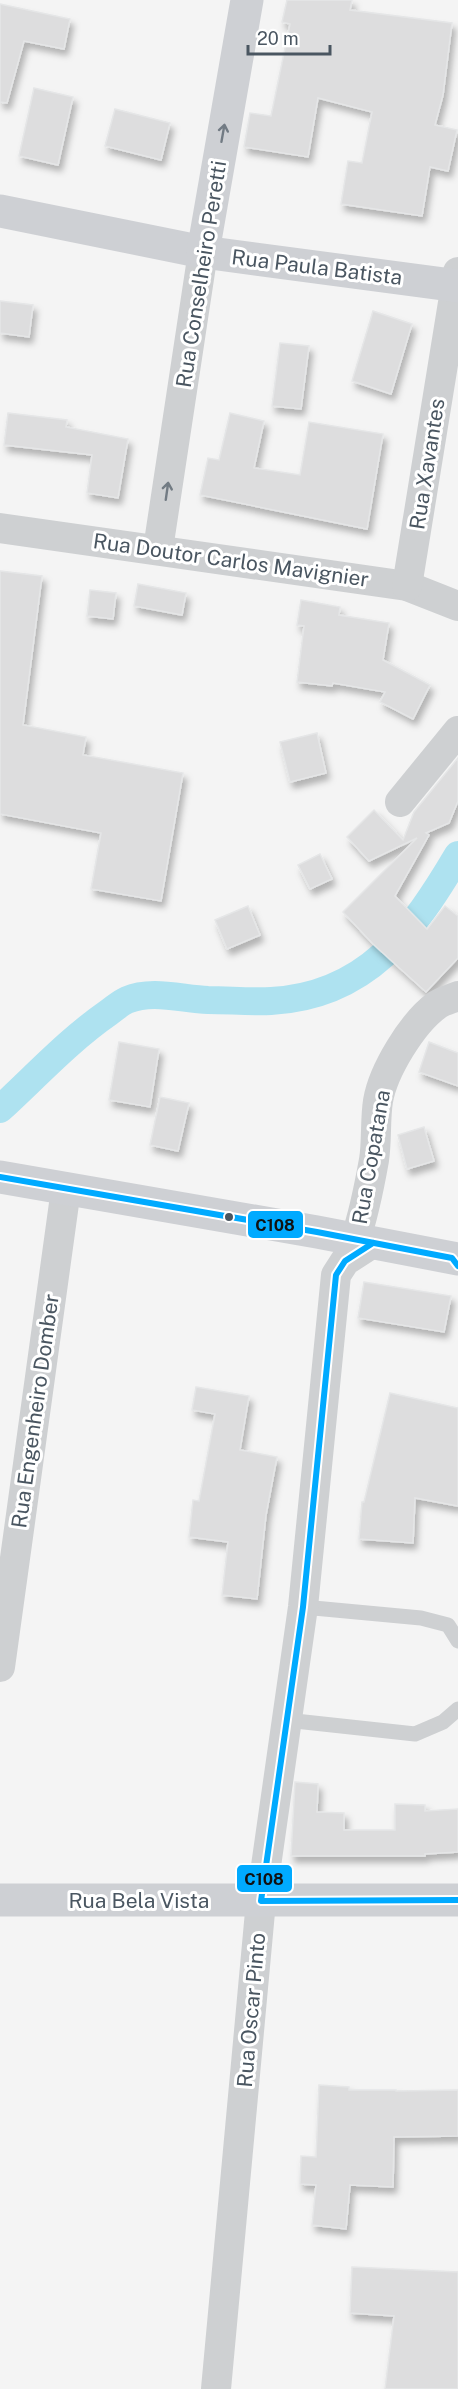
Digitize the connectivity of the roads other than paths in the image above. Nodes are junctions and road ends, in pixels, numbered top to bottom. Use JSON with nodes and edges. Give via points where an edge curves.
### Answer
{"nodes":[{"id":1,"x":247,"y":0,"type":"edge"},
{"id":2,"x":0,"y":211,"type":"edge"},
{"id":3,"x":202,"y":252,"type":"junction"},
{"id":4,"x":457,"y":281,"type":"edge"},
{"id":5,"x":0,"y":528,"type":"edge"},
{"id":6,"x":158,"y":549,"type":"junction"},
{"id":7,"x":407,"y":586,"type":"junction"},
{"id":8,"x":458,"y":606,"type":"edge"},
{"id":9,"x":458,"y":731,"type":"edge"},
{"id":10,"x":400,"y":802,"type":"dead end"},
{"id":11,"x":458,"y":996,"type":"edge"},
{"id":12,"x":0,"y":1177,"type":"edge"},
{"id":13,"x":66,"y":1190,"type":"junction"},
{"id":14,"x":317,"y":1232,"type":"junction"},
{"id":15,"x":364,"y":1242,"type":"junction"},
{"id":16,"x":456,"y":1261,"type":"edge"},
{"id":17,"x":336,"y":1275,"type":"junction"},
{"id":18,"x":303,"y":1607,"type":"junction"},
{"id":19,"x":458,"y":1641,"type":"edge"},
{"id":20,"x":1,"y":1649,"type":"edge"},
{"id":21,"x":458,"y":1709,"type":"edge"},
{"id":22,"x":286,"y":1720,"type":"junction"},
{"id":23,"x":0,"y":1900,"type":"edge"},
{"id":24,"x":261,"y":1900,"type":"junction"},
{"id":25,"x":458,"y":1900,"type":"edge"},
{"id":26,"x":216,"y":2389,"type":"edge"}],
"edges":[{"from":3,"to":1,"type":"street","name":"Rua Conselheiro Peretti","one_way":true},
{"from":2,"to":3,"type":"street","name":"Rua Paula Batista"},
{"from":3,"to":4,"type":"street","name":"Rua Paula Batista"},
{"from":6,"to":3,"type":"street","name":"Rua Conselheiro Peretti","one_way":true},
{"from":4,"to":7,"type":"street","name":"Rua Xavantes"},
{"from":5,"to":6,"type":"street","name":"Rua Doutor Carlos Mavignier"},
{"from":6,"to":7,"type":"street","name":"Rua Doutor Carlos Mavignier"},
{"from":7,"to":8,"type":"street","name":"Rua Doutor Carlos Mavignier"},
{"from":9,"to":10,"type":"street"},
{"from":11,"to":15,"type":"street","name":"Rua Copatana","via":[[431,1010],[389,1067],[380,1089]]},
{"from":12,"to":13,"type":"street"},
{"from":13,"to":14,"type":"street"},
{"from":13,"to":20,"type":"street","name":"Rua Engenheiro Domber"},
{"from":14,"to":15,"type":"street"},
{"from":14,"to":17,"type":"street","name":"Rua Oscar Pinto","via":[[335,1257]]},
{"from":15,"to":16,"type":"street"},
{"from":15,"to":17,"type":"street"},
{"from":17,"to":18,"type":"street","name":"Rua Oscar Pinto"},
{"from":18,"to":19,"type":"lane","via":[[421,1618],[448,1624]]},
{"from":18,"to":22,"type":"street","name":"Rua Oscar Pinto"},
{"from":21,"to":22,"type":"lane","via":[[443,1722],[415,1734]]},
{"from":22,"to":24,"type":"street","name":"Rua Oscar Pinto"},
{"from":23,"to":24,"type":"street","name":"Rua Bela Vista"},
{"from":24,"to":25,"type":"street","name":"Rua Bela Vista"},
{"from":24,"to":26,"type":"street","name":"Rua Oscar Pinto"}]}
